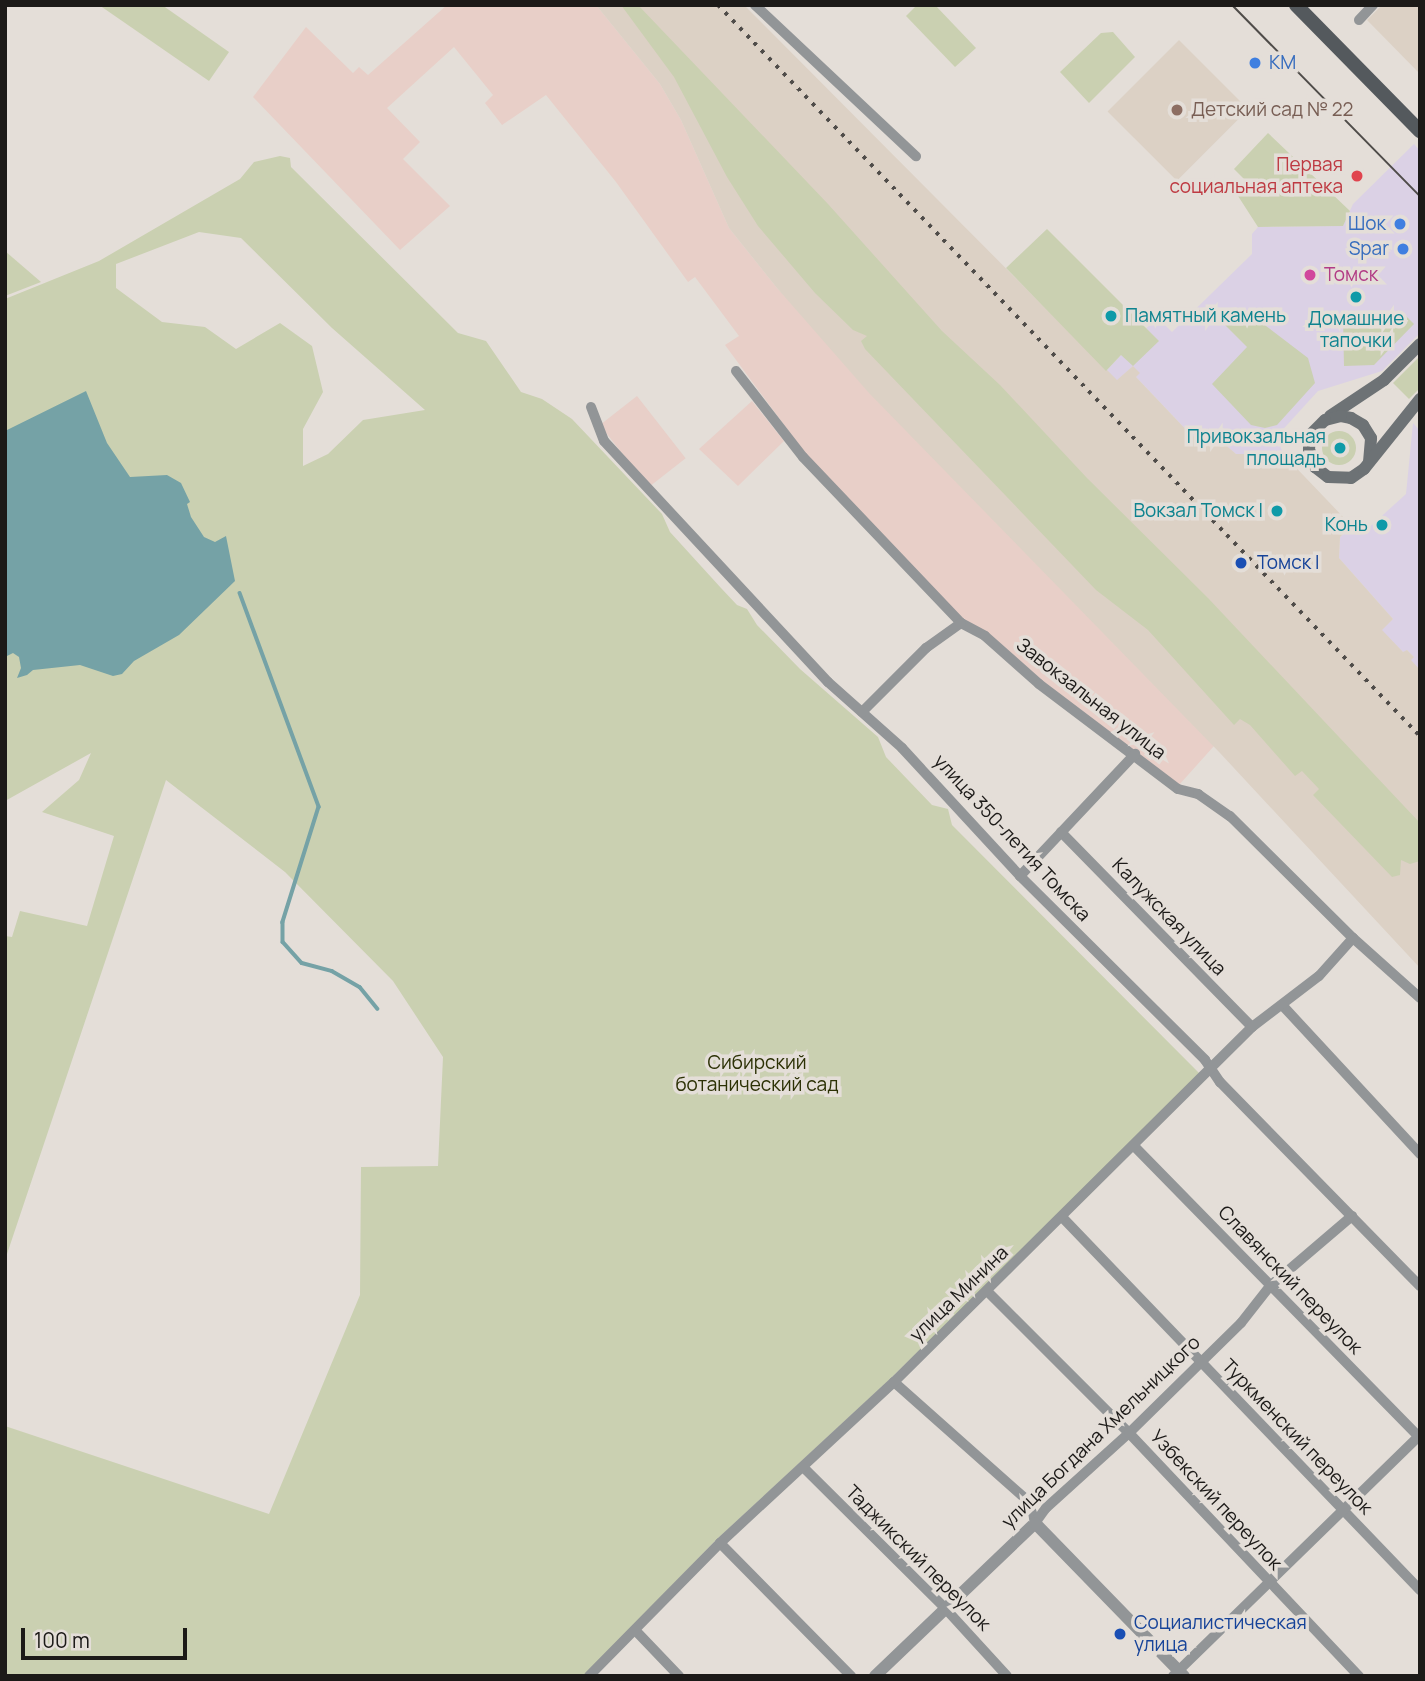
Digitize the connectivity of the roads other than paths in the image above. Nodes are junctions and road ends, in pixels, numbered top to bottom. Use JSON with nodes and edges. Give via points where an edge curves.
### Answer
{"nodes":[{"id":1,"x":755,"y":5,"type":"edge"},
{"id":2,"x":1296,"y":5,"type":"edge"},
{"id":3,"x":1373,"y":5,"type":"edge"},
{"id":4,"x":1359,"y":20,"type":"dead end"},
{"id":5,"x":1420,"y":131,"type":"edge"},
{"id":6,"x":916,"y":156,"type":"dead end"},
{"id":7,"x":1420,"y":344,"type":"edge"},
{"id":8,"x":736,"y":371,"type":"dead end"},
{"id":9,"x":1420,"y":399,"type":"edge"},
{"id":10,"x":591,"y":407,"type":"dead end"},
{"id":11,"x":1325,"y":420,"type":"junction"},
{"id":12,"x":1369,"y":462,"type":"junction"},
{"id":13,"x":961,"y":623,"type":"junction"},
{"id":14,"x":862,"y":712,"type":"junction"},
{"id":15,"x":1135,"y":754,"type":"junction"},
{"id":16,"x":1061,"y":832,"type":"junction"},
{"id":17,"x":1020,"y":876,"type":"junction"},
{"id":18,"x":1353,"y":938,"type":"junction"},
{"id":19,"x":1420,"y":998,"type":"edge"},
{"id":20,"x":1283,"y":1006,"type":"junction"},
{"id":21,"x":1252,"y":1027,"type":"junction"},
{"id":22,"x":1212,"y":1069,"type":"junction"},
{"id":23,"x":1135,"y":1147,"type":"junction"},
{"id":24,"x":1420,"y":1154,"type":"edge"},
{"id":25,"x":1352,"y":1216,"type":"junction"},
{"id":26,"x":1062,"y":1217,"type":"junction"},
{"id":27,"x":1270,"y":1286,"type":"junction"},
{"id":28,"x":1420,"y":1286,"type":"edge"},
{"id":29,"x":987,"y":1291,"type":"junction"},
{"id":30,"x":1200,"y":1362,"type":"junction"},
{"id":31,"x":894,"y":1382,"type":"junction"},
{"id":32,"x":1129,"y":1433,"type":"junction"},
{"id":33,"x":1419,"y":1437,"type":"edge"},
{"id":34,"x":803,"y":1467,"type":"junction"},
{"id":35,"x":1343,"y":1510,"type":"junction"},
{"id":36,"x":1035,"y":1523,"type":"junction"},
{"id":37,"x":720,"y":1543,"type":"junction"},
{"id":38,"x":1268,"y":1581,"type":"junction"},
{"id":39,"x":1420,"y":1590,"type":"edge"},
{"id":40,"x":944,"y":1606,"type":"junction"},
{"id":41,"x":635,"y":1630,"type":"junction"},
{"id":42,"x":1179,"y":1674,"type":"edge"},
{"id":43,"x":589,"y":1676,"type":"edge"},
{"id":44,"x":679,"y":1676,"type":"edge"},
{"id":45,"x":851,"y":1676,"type":"edge"},
{"id":46,"x":875,"y":1676,"type":"edge"},
{"id":47,"x":1007,"y":1676,"type":"edge"},
{"id":48,"x":1359,"y":1676,"type":"edge"}],
"edges":[{"from":1,"to":6,"type":"street"},
{"from":2,"to":5,"type":"main road"},
{"from":3,"to":4,"type":"street"},
{"from":7,"to":11,"type":"main road","via":[[1384,380]]},
{"from":8,"to":13,"type":"street","name":"Завокзальная улица","via":[[803,457]]},
{"from":9,"to":12,"type":"main road"},
{"from":10,"to":14,"type":"street","name":"улица 350-летия Томска","via":[[604,441],[828,682]]},
{"from":11,"to":12,"type":"main road","via":[[1341,416],[1363,425],[1372,445]]},
{"from":11,"to":12,"type":"main road","via":[[1314,430],[1309,444],[1311,460],[1321,473],[1346,479],[1359,474]]},
{"from":13,"to":14,"type":"street","via":[[926,649]]},
{"from":13,"to":15,"type":"street","name":"Завокзальная улица","via":[[985,636],[1039,684]]},
{"from":14,"to":17,"type":"street","name":"улица 350-летия Томска","via":[[902,748]]},
{"from":15,"to":16,"type":"street"},
{"from":15,"to":18,"type":"street","name":"Завокзальная улица","via":[[1178,789],[1198,794],[1230,816]]},
{"from":16,"to":17,"type":"street"},
{"from":16,"to":21,"type":"street","name":"Калужская улица"},
{"from":17,"to":22,"type":"street","name":"улица 350-летия Томска"},
{"from":18,"to":19,"type":"street","name":"Завокзальная улица"},
{"from":18,"to":20,"type":"street","name":"улица Минина","via":[[1319,976]]},
{"from":20,"to":21,"type":"street","name":"улица Минина"},
{"from":20,"to":24,"type":"street"},
{"from":21,"to":22,"type":"street","name":"улица Минина"},
{"from":22,"to":23,"type":"street","name":"улица Минина"},
{"from":22,"to":25,"type":"street","name":"улица 350-летия Томска"},
{"from":23,"to":26,"type":"street","name":"улица Минина"},
{"from":23,"to":27,"type":"street","name":"Славянский переулок"},
{"from":25,"to":27,"type":"street","name":"улица Богдана Хмельницкого"},
{"from":25,"to":28,"type":"street","name":"улица 350-летия Томска"},
{"from":26,"to":29,"type":"street","name":"улица Минина"},
{"from":26,"to":30,"type":"street","name":"Туркменский переулок"},
{"from":27,"to":30,"type":"street","name":"улица Богдана Хмельницкого","via":[[1241,1323]]},
{"from":27,"to":33,"type":"street","name":"Славянский переулок"},
{"from":29,"to":31,"type":"street","name":"улица Минина"},
{"from":29,"to":32,"type":"street","name":"Узбекский переулок"},
{"from":30,"to":32,"type":"street","name":"улица Богдана Хмельницкого"},
{"from":30,"to":35,"type":"street","name":"Туркменский переулок"},
{"from":31,"to":34,"type":"street","name":"улица Минина"},
{"from":31,"to":36,"type":"street","via":[[1028,1501]]},
{"from":32,"to":36,"type":"street","name":"улица Богдана Хмельницкого","via":[[1046,1507]]},
{"from":32,"to":38,"type":"street","name":"Узбекский переулок"},
{"from":33,"to":35,"type":"street"},
{"from":34,"to":37,"type":"street","name":"улица Минина"},
{"from":34,"to":40,"type":"street","name":"Таджикский переулок"},
{"from":35,"to":38,"type":"street"},
{"from":35,"to":39,"type":"street","name":"Туркменский переулок"},
{"from":36,"to":40,"type":"street","name":"улица Богдана Хмельницкого"},
{"from":36,"to":42,"type":"street"},
{"from":37,"to":41,"type":"street","name":"улица Минина"},
{"from":37,"to":45,"type":"street"},
{"from":38,"to":42,"type":"street"},
{"from":38,"to":48,"type":"street","name":"Узбекский переулок"},
{"from":40,"to":46,"type":"street","name":"улица Богдана Хмельницкого"},
{"from":40,"to":47,"type":"street","name":"Таджикский переулок"},
{"from":41,"to":43,"type":"street","name":"улица Минина"},
{"from":41,"to":44,"type":"street"}]}
